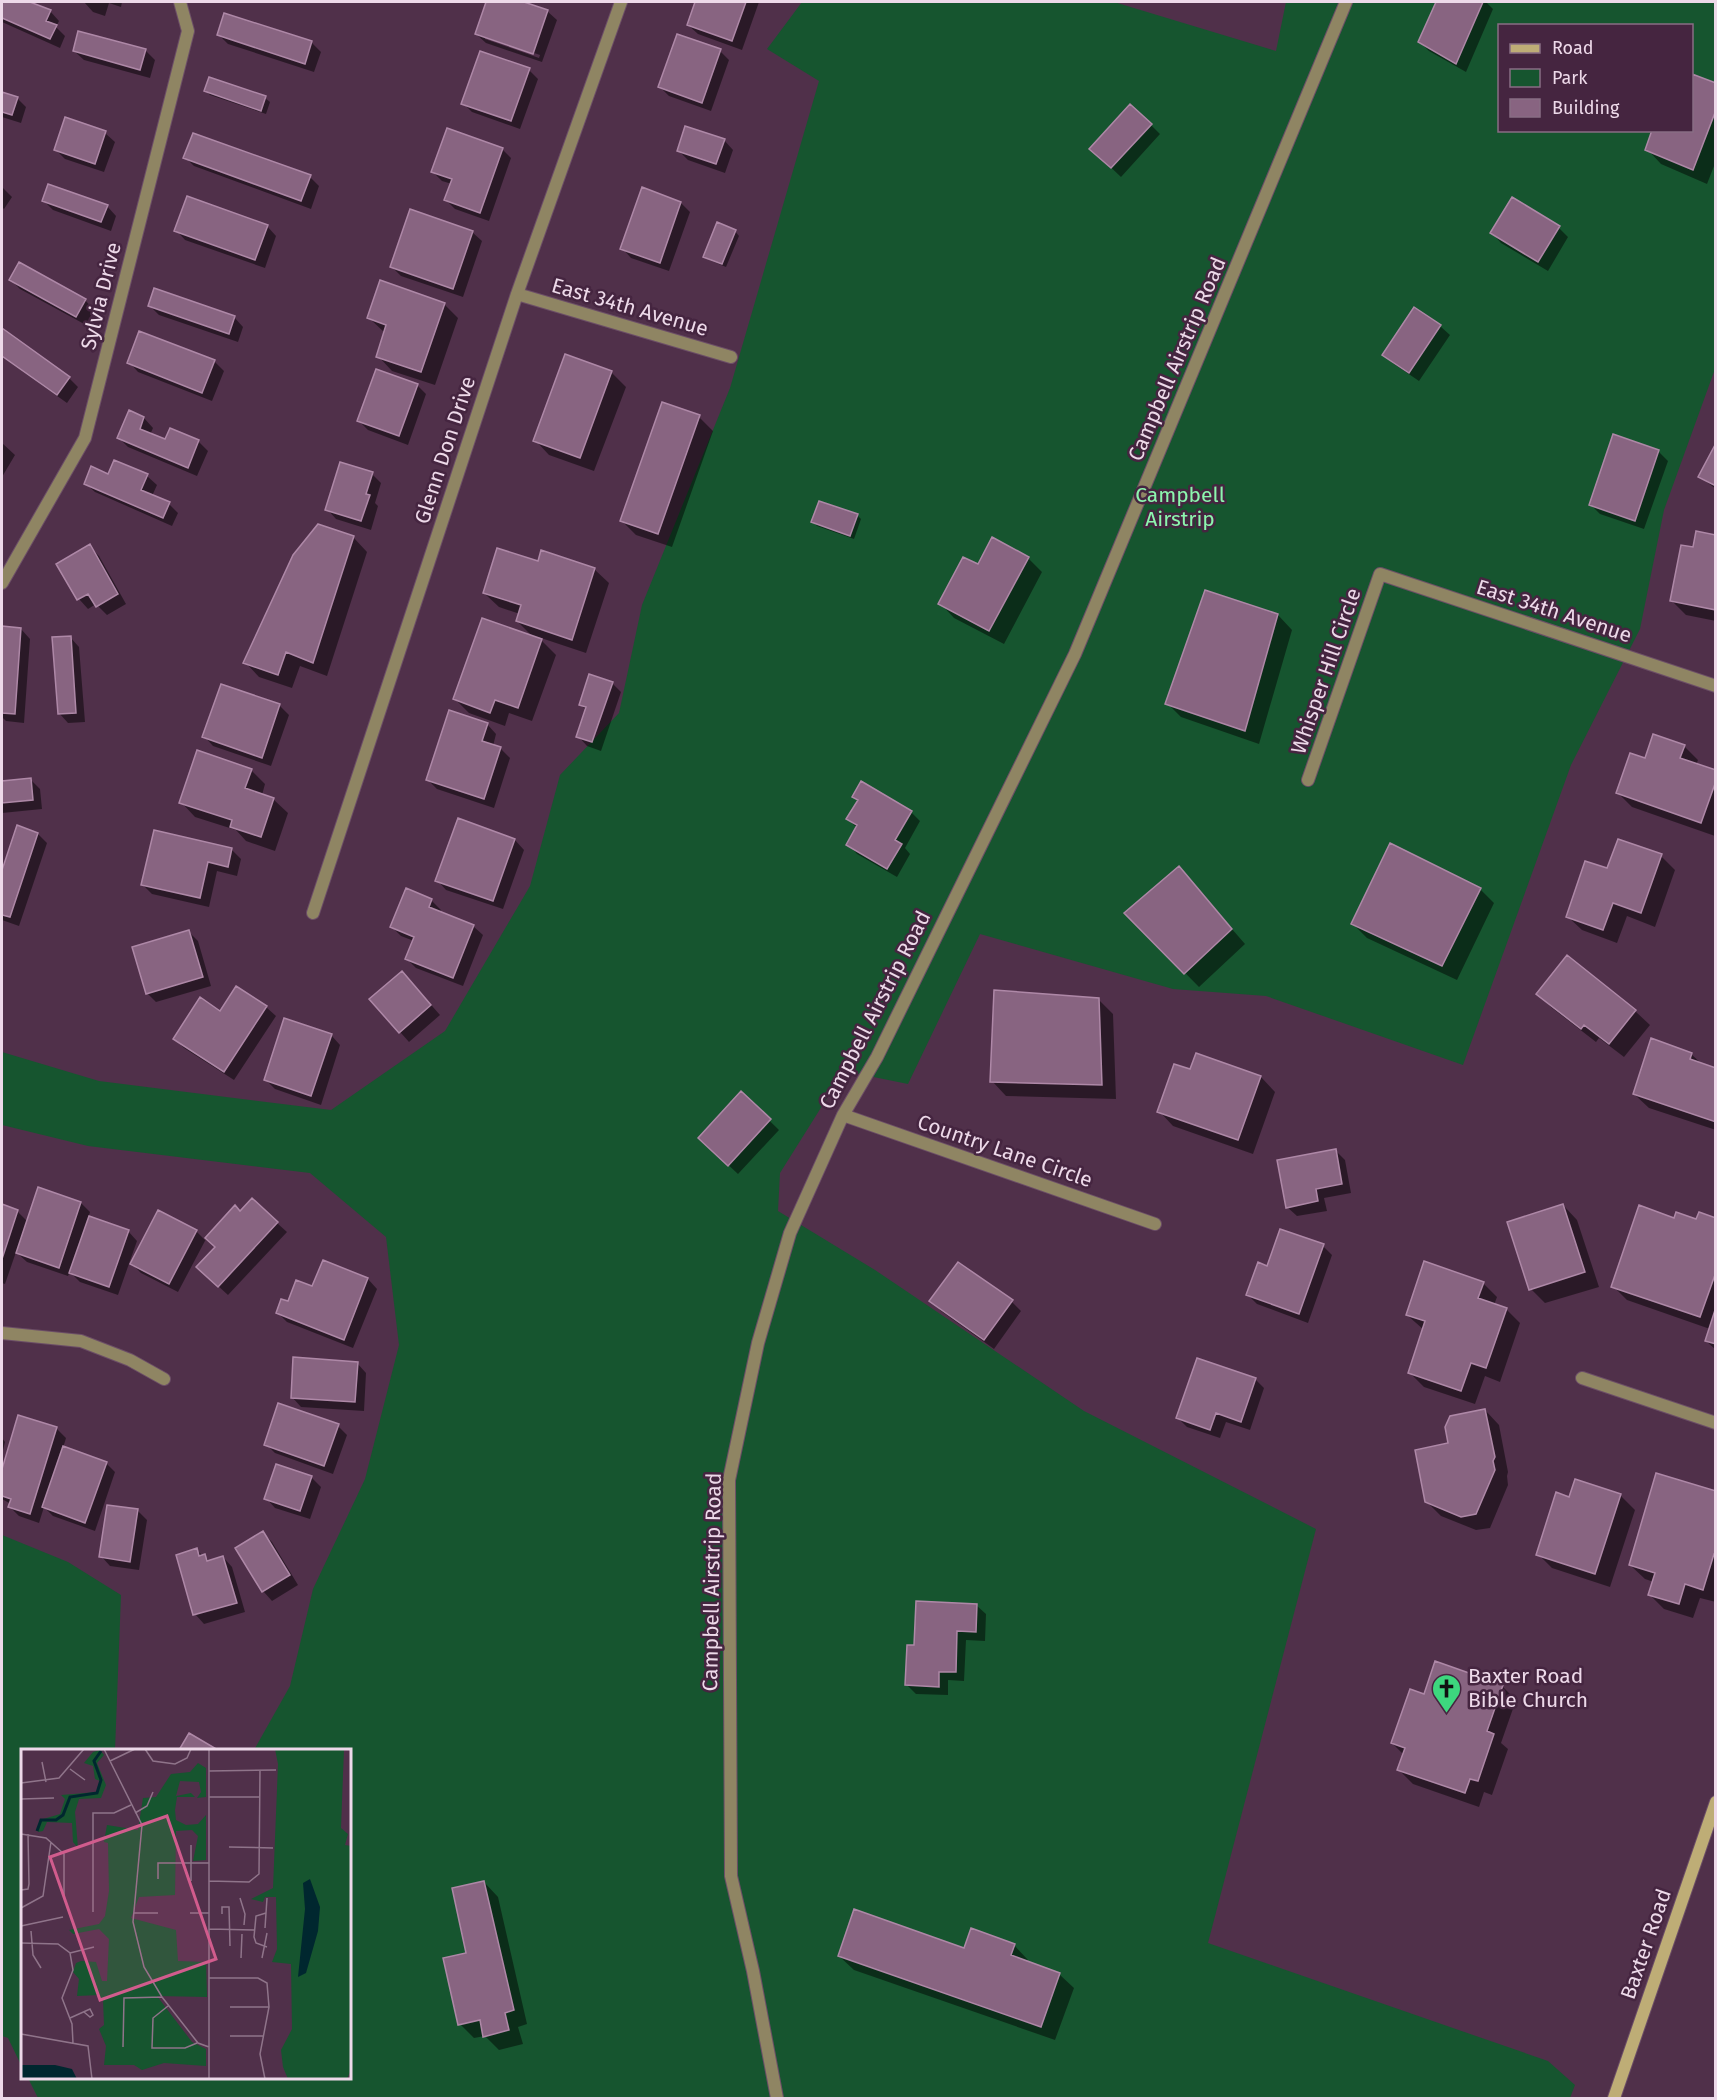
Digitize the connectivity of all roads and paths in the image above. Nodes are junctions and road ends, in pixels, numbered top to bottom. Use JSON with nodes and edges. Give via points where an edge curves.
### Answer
{"nodes":[{"id":1,"x":180,"y":2,"type":"edge"},
{"id":2,"x":621,"y":2,"type":"edge"},
{"id":3,"x":1346,"y":2,"type":"edge"},
{"id":4,"x":517,"y":294,"type":"junction"},
{"id":5,"x":731,"y":357,"type":"dead end"},
{"id":6,"x":1380,"y":574,"type":"joint"},
{"id":7,"x":2,"y":583,"type":"edge"},
{"id":8,"x":1716,"y":686,"type":"edge"},
{"id":9,"x":1308,"y":780,"type":"dead end"},
{"id":10,"x":313,"y":913,"type":"dead end"},
{"id":11,"x":843,"y":1115,"type":"junction"},
{"id":12,"x":1155,"y":1224,"type":"dead end"},
{"id":13,"x":2,"y":1334,"type":"edge"},
{"id":14,"x":1582,"y":1378,"type":"dead end"},
{"id":15,"x":164,"y":1379,"type":"dead end"},
{"id":16,"x":1716,"y":1423,"type":"edge"},
{"id":17,"x":1716,"y":1802,"type":"edge"},
{"id":18,"x":777,"y":2098,"type":"edge"},
{"id":19,"x":1614,"y":2098,"type":"edge"}],
"edges":[{"from":1,"to":7,"type":"street","name":"Sylvia Drive","via":[[188,31],[85,438]]},
{"from":2,"to":4,"type":"street","name":"Glenn Don Drive"},
{"from":3,"to":11,"type":"street","name":"Campbell Airstrip Road","via":[[1075,654],[877,1057]]},
{"from":4,"to":5,"type":"street","name":"East 34th Avenue"},
{"from":4,"to":10,"type":"street","name":"Glenn Don Drive"},
{"from":6,"to":8,"type":"street","name":"East 34th Avenue"},
{"from":6,"to":9,"type":"street","name":"Whisper Hill Circle"},
{"from":11,"to":12,"type":"street","name":"Country Lane Circle"},
{"from":11,"to":18,"type":"street","name":"Campbell Airstrip Road","via":[[790,1233],[758,1342],[729,1480],[730,1876]]},
{"from":13,"to":15,"type":"street","via":[[81,1341],[130,1360]]},
{"from":14,"to":16,"type":"street"},
{"from":17,"to":19,"type":"street","name":"Baxter Road"}]}
